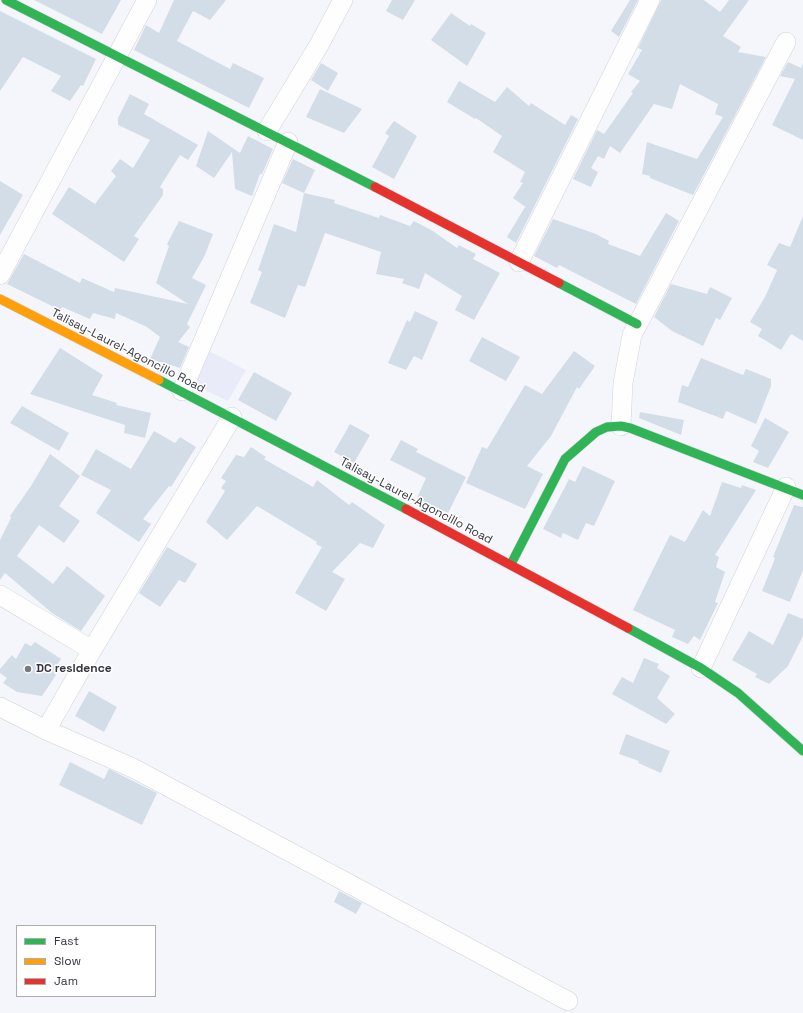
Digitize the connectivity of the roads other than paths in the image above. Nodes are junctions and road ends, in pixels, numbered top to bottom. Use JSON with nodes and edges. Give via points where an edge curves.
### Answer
{"nodes":[{"id":1,"x":6,"y":0,"type":"edge"},
{"id":2,"x":147,"y":0,"type":"edge"},
{"id":3,"x":343,"y":0,"type":"edge"},
{"id":4,"x":650,"y":0,"type":"edge"},
{"id":5,"x":786,"y":42,"type":"dead end"},
{"id":6,"x":118,"y":55,"type":"junction"},
{"id":7,"x":267,"y":131,"type":"junction"},
{"id":8,"x":288,"y":142,"type":"junction"},
{"id":9,"x":518,"y":262,"type":"junction"},
{"id":10,"x":0,"y":275,"type":"edge"},
{"id":11,"x":0,"y":299,"type":"edge"},
{"id":12,"x":638,"y":324,"type":"junction"},
{"id":13,"x":182,"y":391,"type":"junction"},
{"id":14,"x":232,"y":417,"type":"junction"},
{"id":15,"x":621,"y":426,"type":"junction"},
{"id":16,"x":786,"y":487,"type":"junction"},
{"id":17,"x":803,"y":494,"type":"edge"},
{"id":18,"x":511,"y":564,"type":"junction"},
{"id":19,"x":0,"y":595,"type":"edge"},
{"id":20,"x":92,"y":650,"type":"junction"},
{"id":21,"x":701,"y":668,"type":"junction"},
{"id":22,"x":0,"y":707,"type":"edge"},
{"id":23,"x":46,"y":730,"type":"junction"},
{"id":24,"x":803,"y":751,"type":"edge"},
{"id":25,"x":568,"y":1001,"type":"dead end"}],
"edges":[{"from":1,"to":6,"type":"street"},
{"from":2,"to":6,"type":"street"},
{"from":3,"to":7,"type":"street"},
{"from":4,"to":9,"type":"street"},
{"from":5,"to":12,"type":"street"},
{"from":6,"to":7,"type":"street"},
{"from":6,"to":10,"type":"street"},
{"from":7,"to":8,"type":"street"},
{"from":8,"to":9,"type":"street"},
{"from":8,"to":13,"type":"street"},
{"from":9,"to":12,"type":"street"},
{"from":11,"to":13,"type":"street","name":"Talisay-Laurel-Agoncillo Road"},
{"from":12,"to":15,"type":"street","via":[[632,335],[623,383]]},
{"from":13,"to":14,"type":"street","name":"Talisay-Laurel-Agoncillo Road"},
{"from":14,"to":18,"type":"street","name":"Talisay-Laurel-Agoncillo Road"},
{"from":14,"to":20,"type":"street"},
{"from":15,"to":16,"type":"street"},
{"from":15,"to":18,"type":"street","via":[[607,427],[596,432],[565,459]]},
{"from":16,"to":17,"type":"street"},
{"from":16,"to":21,"type":"street"},
{"from":18,"to":21,"type":"street","name":"Talisay-Laurel-Agoncillo Road"},
{"from":19,"to":20,"type":"street"},
{"from":20,"to":23,"type":"street"},
{"from":21,"to":24,"type":"street","name":"Talisay-Laurel-Agoncillo Road","via":[[738,693]]},
{"from":22,"to":23,"type":"street"},
{"from":23,"to":25,"type":"street","via":[[133,768]]}]}
